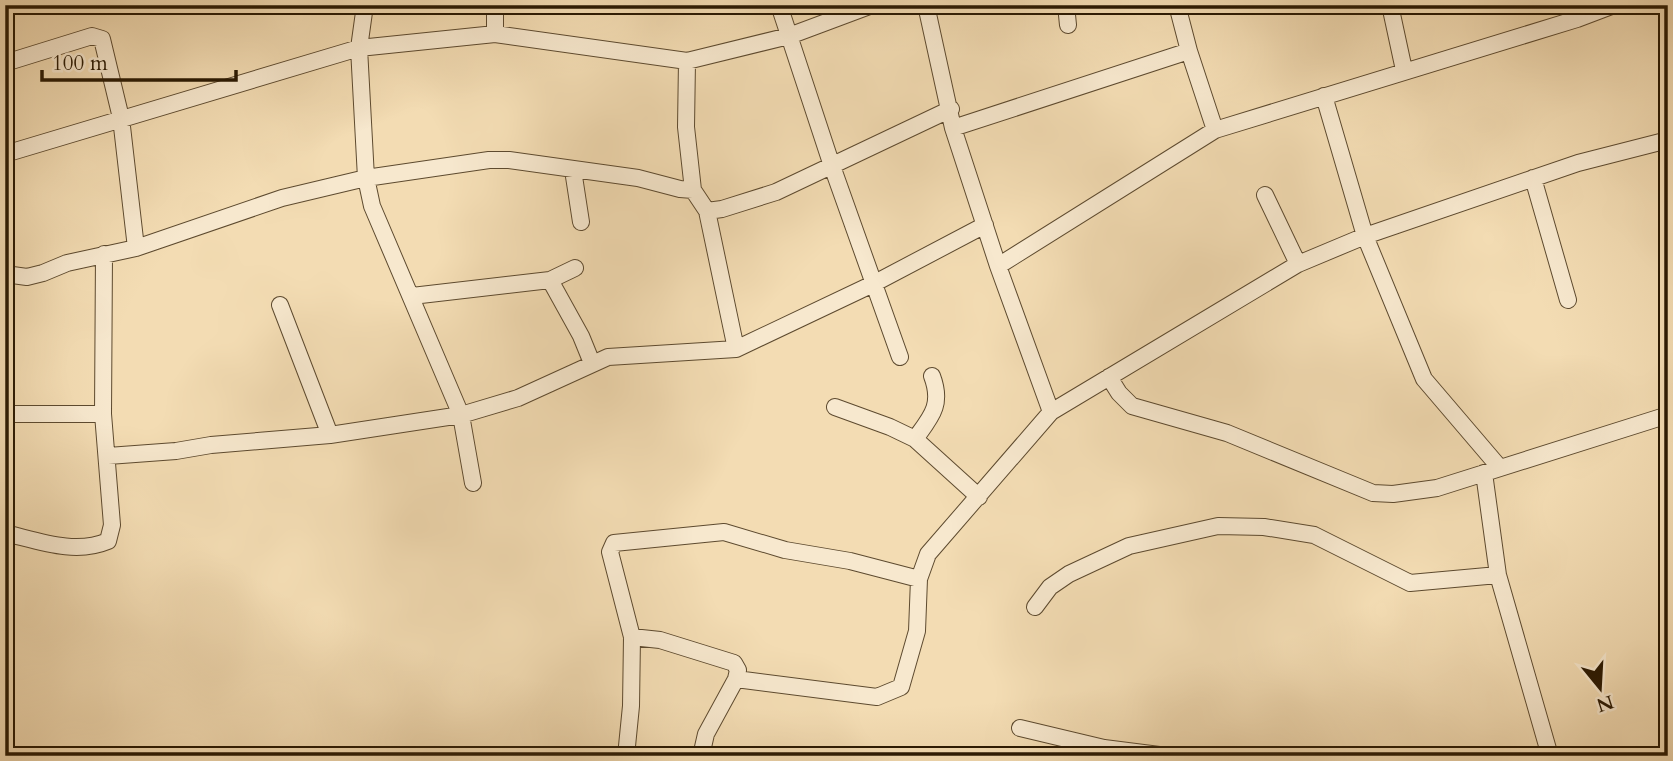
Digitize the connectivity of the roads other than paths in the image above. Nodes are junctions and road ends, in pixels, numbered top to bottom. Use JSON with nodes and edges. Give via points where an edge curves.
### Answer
{"nodes":[{"id":1,"x":365,"y":5,"type":"edge"},
{"id":2,"x":495,"y":5,"type":"edge"},
{"id":3,"x":779,"y":5,"type":"edge"},
{"id":4,"x":872,"y":5,"type":"edge"},
{"id":5,"x":926,"y":5,"type":"edge"},
{"id":6,"x":1066,"y":5,"type":"edge"},
{"id":7,"x":1177,"y":5,"type":"edge"},
{"id":8,"x":1390,"y":5,"type":"edge"},
{"id":9,"x":1614,"y":5,"type":"edge"},
{"id":10,"x":1575,"y":12,"type":"edge"},
{"id":11,"x":1068,"y":25,"type":"dead end"},
{"id":12,"x":495,"y":34,"type":"junction"},
{"id":13,"x":789,"y":36,"type":"junction"},
{"id":14,"x":359,"y":48,"type":"junction"},
{"id":15,"x":1189,"y":51,"type":"junction"},
{"id":16,"x":687,"y":61,"type":"junction"},
{"id":17,"x":5,"y":62,"type":"edge"},
{"id":18,"x":1404,"y":71,"type":"junction"},
{"id":19,"x":1324,"y":96,"type":"junction"},
{"id":20,"x":951,"y":108,"type":"junction"},
{"id":21,"x":121,"y":118,"type":"junction"},
{"id":22,"x":953,"y":128,"type":"junction"},
{"id":23,"x":1215,"y":130,"type":"junction"},
{"id":24,"x":1668,"y":140,"type":"edge"},
{"id":25,"x":5,"y":154,"type":"edge"},
{"id":26,"x":832,"y":166,"type":"junction"},
{"id":27,"x":573,"y":170,"type":"junction"},
{"id":28,"x":366,"y":178,"type":"junction"},
{"id":29,"x":1533,"y":178,"type":"junction"},
{"id":30,"x":693,"y":190,"type":"junction"},
{"id":31,"x":1265,"y":195,"type":"dead end"},
{"id":32,"x":707,"y":211,"type":"junction"},
{"id":33,"x":581,"y":222,"type":"dead end"},
{"id":34,"x":985,"y":225,"type":"junction"},
{"id":35,"x":1365,"y":236,"type":"junction"},
{"id":36,"x":136,"y":248,"type":"junction"},
{"id":37,"x":104,"y":254,"type":"junction"},
{"id":38,"x":1298,"y":264,"type":"junction"},
{"id":39,"x":998,"y":266,"type":"junction"},
{"id":40,"x":575,"y":268,"type":"dead end"},
{"id":41,"x":5,"y":274,"type":"edge"},
{"id":42,"x":550,"y":280,"type":"junction"},
{"id":43,"x":873,"y":284,"type":"junction"},
{"id":44,"x":412,"y":296,"type":"junction"},
{"id":45,"x":1568,"y":300,"type":"dead end"},
{"id":46,"x":279,"y":305,"type":"dead end"},
{"id":47,"x":736,"y":349,"type":"junction"},
{"id":48,"x":900,"y":357,"type":"dead end"},
{"id":49,"x":592,"y":363,"type":"junction"},
{"id":50,"x":932,"y":376,"type":"dead end"},
{"id":51,"x":1109,"y":377,"type":"junction"},
{"id":52,"x":835,"y":407,"type":"dead end"},
{"id":53,"x":1051,"y":412,"type":"junction"},
{"id":54,"x":5,"y":414,"type":"edge"},
{"id":55,"x":103,"y":415,"type":"junction"},
{"id":56,"x":461,"y":415,"type":"junction"},
{"id":57,"x":1668,"y":415,"type":"edge"},
{"id":58,"x":330,"y":435,"type":"junction"},
{"id":59,"x":915,"y":439,"type":"junction"},
{"id":60,"x":108,"y":456,"type":"junction"},
{"id":61,"x":1492,"y":471,"type":"junction"},
{"id":62,"x":473,"y":483,"type":"dead end"},
{"id":63,"x":979,"y":497,"type":"junction"},
{"id":64,"x":5,"y":533,"type":"edge"},
{"id":65,"x":1498,"y":575,"type":"junction"},
{"id":66,"x":919,"y":579,"type":"junction"},
{"id":67,"x":1035,"y":607,"type":"dead end"},
{"id":68,"x":632,"y":637,"type":"junction"},
{"id":69,"x":736,"y":679,"type":"junction"},
{"id":70,"x":1020,"y":728,"type":"dead end"},
{"id":71,"x":1073,"y":748,"type":"edge"},
{"id":72,"x":1103,"y":752,"type":"edge"},
{"id":73,"x":626,"y":756,"type":"edge"},
{"id":74,"x":701,"y":756,"type":"edge"},
{"id":75,"x":1167,"y":756,"type":"edge"},
{"id":76,"x":1550,"y":756,"type":"edge"}],
"edges":[{"from":1,"to":14,"type":"street"},
{"from":2,"to":12,"type":"street"},
{"from":3,"to":13,"type":"street"},
{"from":4,"to":13,"type":"street"},
{"from":5,"to":20,"type":"street"},
{"from":6,"to":11,"type":"street"},
{"from":7,"to":15,"type":"street"},
{"from":8,"to":18,"type":"street"},
{"from":9,"to":10,"type":"street"},
{"from":10,"to":18,"type":"street"},
{"from":12,"to":14,"type":"street"},
{"from":12,"to":16,"type":"street"},
{"from":13,"to":16,"type":"street"},
{"from":13,"to":26,"type":"street"},
{"from":14,"to":21,"type":"street"},
{"from":14,"to":28,"type":"street"},
{"from":15,"to":22,"type":"street"},
{"from":15,"to":23,"type":"street"},
{"from":16,"to":30,"type":"street","via":[[686,127]]},
{"from":17,"to":21,"type":"street","via":[[98,36]]},
{"from":18,"to":19,"type":"street"},
{"from":19,"to":23,"type":"street"},
{"from":19,"to":35,"type":"street"},
{"from":20,"to":22,"type":"street"},
{"from":20,"to":26,"type":"street"},
{"from":21,"to":25,"type":"street"},
{"from":21,"to":36,"type":"street"},
{"from":22,"to":34,"type":"street"},
{"from":23,"to":39,"type":"street"},
{"from":24,"to":29,"type":"street"},
{"from":26,"to":32,"type":"street","via":[[776,192]]},
{"from":26,"to":43,"type":"street"},
{"from":27,"to":28,"type":"street","via":[[489,160]]},
{"from":27,"to":30,"type":"street","via":[[638,177]]},
{"from":27,"to":33,"type":"street"},
{"from":28,"to":36,"type":"street","via":[[282,198]]},
{"from":28,"to":44,"type":"street","via":[[372,206]]},
{"from":29,"to":35,"type":"street"},
{"from":29,"to":45,"type":"street"},
{"from":30,"to":32,"type":"street"},
{"from":31,"to":38,"type":"street"},
{"from":32,"to":47,"type":"street"},
{"from":34,"to":39,"type":"street"},
{"from":34,"to":43,"type":"street"},
{"from":35,"to":38,"type":"street"},
{"from":35,"to":61,"type":"street","via":[[1424,379]]},
{"from":36,"to":37,"type":"street"},
{"from":37,"to":41,"type":"street","via":[[27,277]]},
{"from":37,"to":55,"type":"street"},
{"from":38,"to":51,"type":"street"},
{"from":39,"to":53,"type":"street"},
{"from":40,"to":42,"type":"street"},
{"from":42,"to":44,"type":"street"},
{"from":42,"to":49,"type":"street"},
{"from":43,"to":47,"type":"street"},
{"from":43,"to":48,"type":"street"},
{"from":44,"to":56,"type":"street"},
{"from":46,"to":58,"type":"street"},
{"from":47,"to":49,"type":"street","via":[[618,355]]},
{"from":49,"to":56,"type":"street","via":[[518,398]]},
{"from":50,"to":59,"type":"street","via":[[935,411]]},
{"from":51,"to":53,"type":"street"},
{"from":51,"to":61,"type":"street","via":[[1132,406],[1227,433],[1373,493],[1437,488]]},
{"from":52,"to":59,"type":"street"},
{"from":53,"to":63,"type":"street"},
{"from":54,"to":55,"type":"street"},
{"from":55,"to":60,"type":"street"},
{"from":56,"to":58,"type":"street"},
{"from":56,"to":62,"type":"street"},
{"from":57,"to":61,"type":"street"},
{"from":58,"to":60,"type":"street"},
{"from":59,"to":63,"type":"street"},
{"from":60,"to":64,"type":"street","via":[[112,525],[108,541],[72,548]]},
{"from":61,"to":65,"type":"street"},
{"from":63,"to":66,"type":"street","via":[[928,554]]},
{"from":65,"to":67,"type":"street","via":[[1410,583],[1314,535],[1218,526],[1129,546],[1050,587]]},
{"from":65,"to":76,"type":"street"},
{"from":66,"to":68,"type":"street","via":[[724,532],[620,541],[610,552]]},
{"from":66,"to":69,"type":"street","via":[[917,631],[901,687],[877,697]]},
{"from":68,"to":69,"type":"street","via":[[660,640],[734,663]]},
{"from":68,"to":73,"type":"street"},
{"from":69,"to":74,"type":"street","via":[[706,734]]},
{"from":70,"to":71,"type":"street"},
{"from":71,"to":72,"type":"street"},
{"from":72,"to":75,"type":"street"}]}
